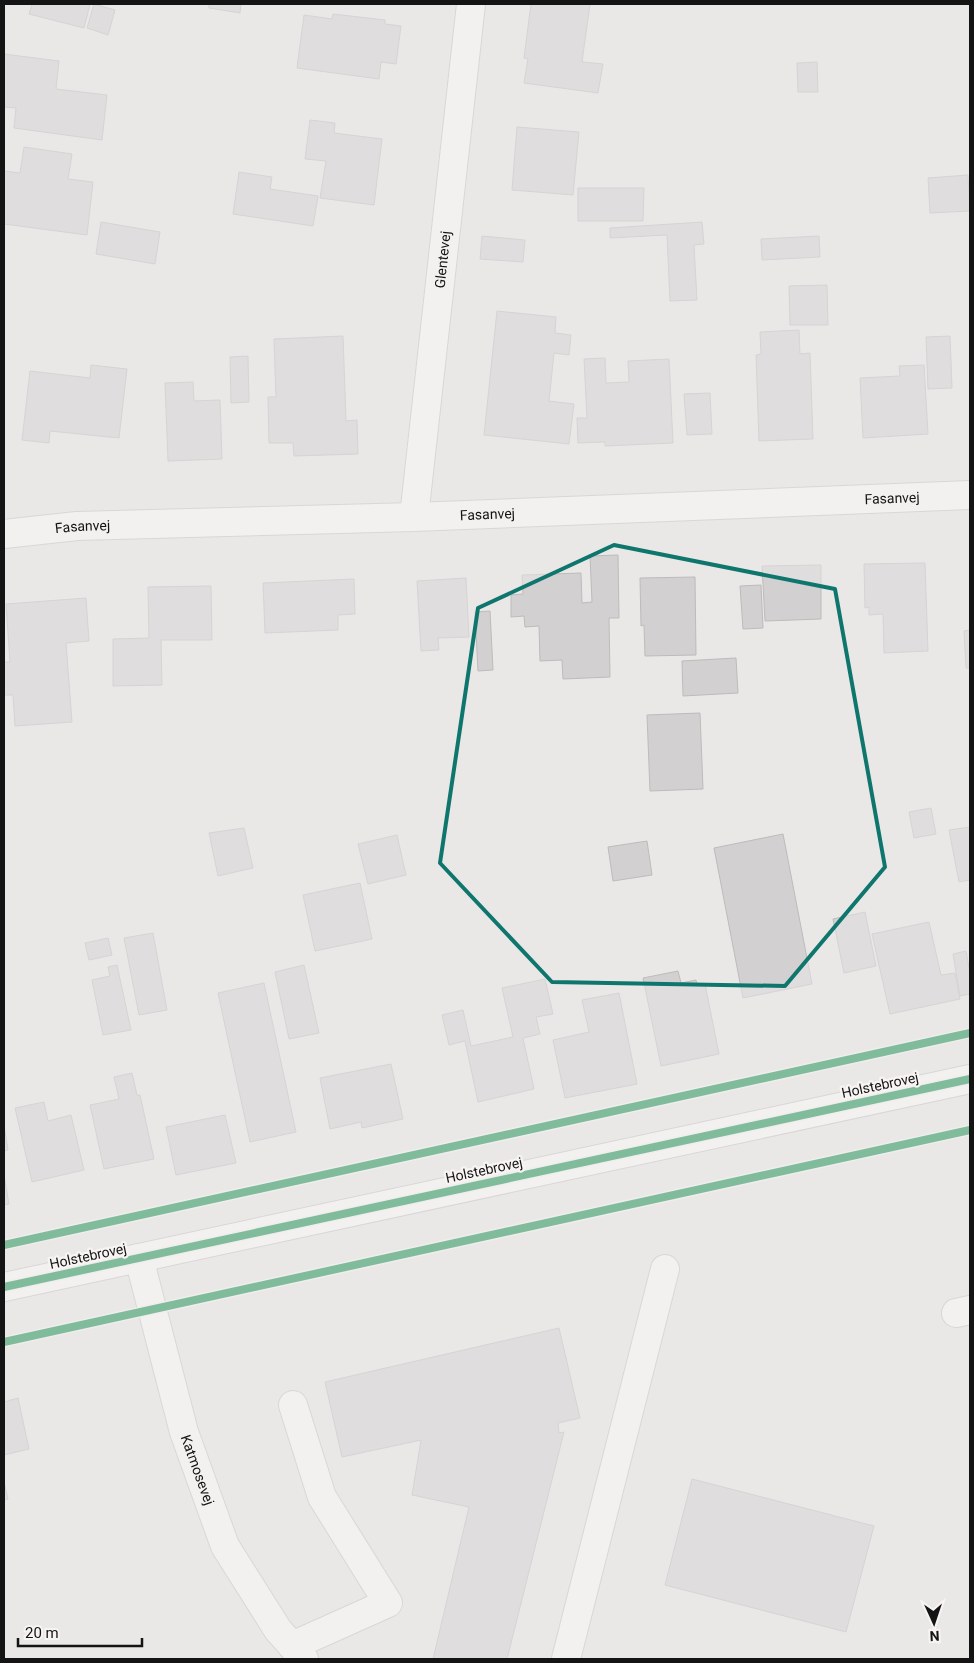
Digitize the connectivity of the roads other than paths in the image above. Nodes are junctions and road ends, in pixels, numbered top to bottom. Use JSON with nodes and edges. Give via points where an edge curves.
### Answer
{"nodes":[{"id":1,"x":471,"y":4,"type":"edge"},
{"id":2,"x":970,"y":495,"type":"edge"},
{"id":3,"x":414,"y":517,"type":"junction"},
{"id":4,"x":4,"y":534,"type":"edge"},
{"id":5,"x":970,"y":1079,"type":"edge"},
{"id":6,"x":140,"y":1258,"type":"junction"},
{"id":7,"x":666,"y":1269,"type":"dead end"},
{"id":8,"x":4,"y":1287,"type":"edge"},
{"id":9,"x":293,"y":1405,"type":"dead end"},
{"id":10,"x":298,"y":1652,"type":"edge"},
{"id":11,"x":566,"y":1659,"type":"edge"}],
"edges":[{"from":1,"to":3,"type":"street","name":"Glentevej"},
{"from":2,"to":3,"type":"street","name":"Fasanvej"},
{"from":3,"to":4,"type":"street","name":"Fasanvej","via":[[77,526]]},
{"from":5,"to":6,"type":"street","name":"Holstebrovej"},
{"from":6,"to":8,"type":"street","name":"Holstebrovej"},
{"from":6,"to":10,"type":"street","name":"Katmosevej","via":[[184,1432],[225,1546],[278,1630]]},
{"from":7,"to":11,"type":"street"},
{"from":9,"to":10,"type":"street","via":[[322,1497],[388,1603]]}]}
